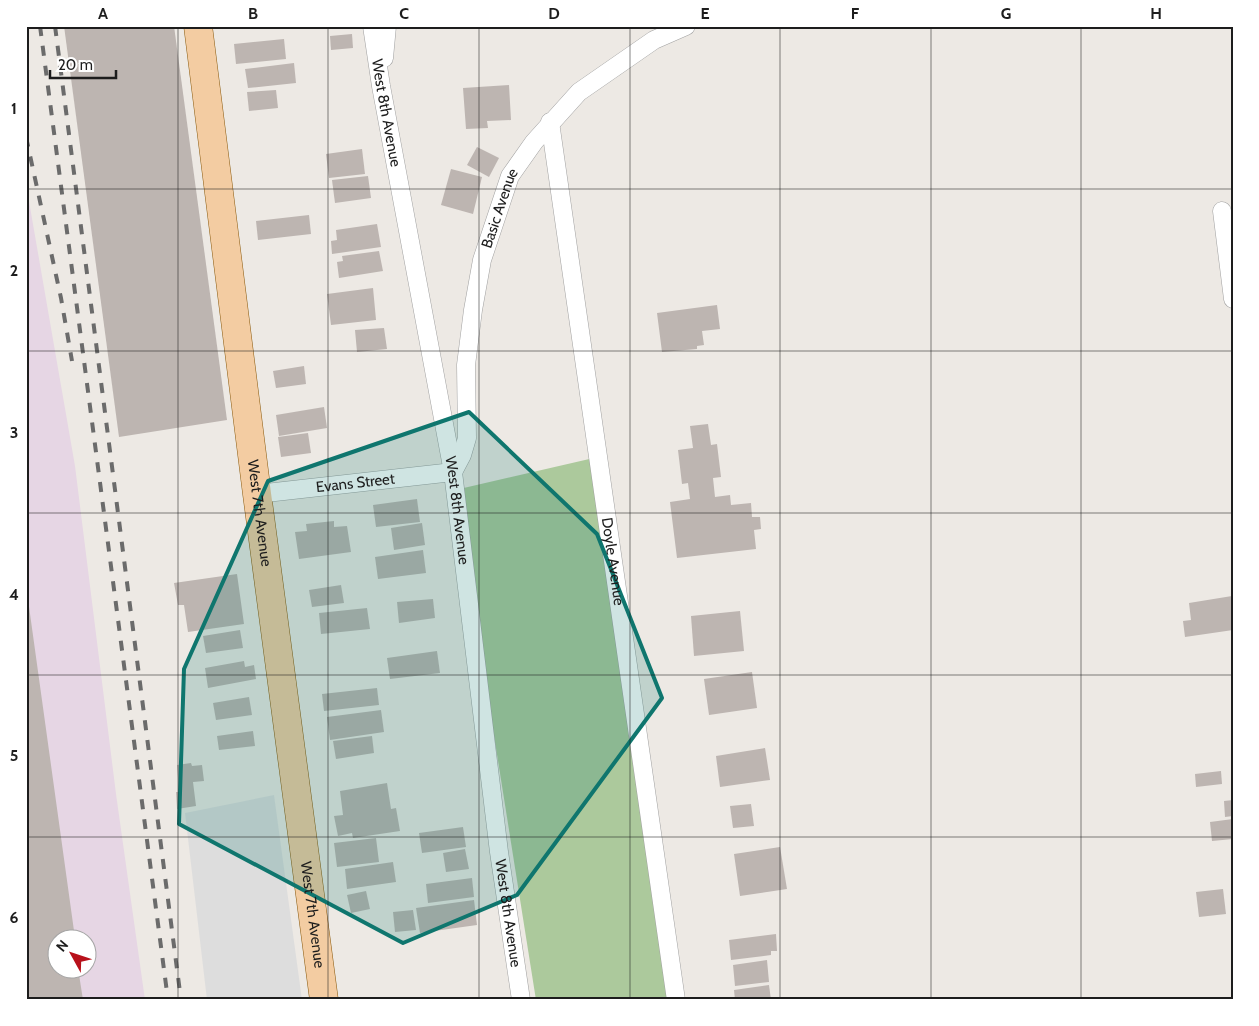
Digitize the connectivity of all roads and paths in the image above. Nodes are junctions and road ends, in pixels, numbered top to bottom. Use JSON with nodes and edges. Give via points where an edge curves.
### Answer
{"nodes":[{"id":1,"x":198,"y":26,"type":"edge"},
{"id":2,"x":372,"y":26,"type":"edge"},
{"id":3,"x":387,"y":26,"type":"edge"},
{"id":4,"x":686,"y":26,"type":"edge"},
{"id":5,"x":381,"y":86,"type":"junction"},
{"id":6,"x":550,"y":122,"type":"junction"},
{"id":7,"x":1222,"y":211,"type":"dead end"},
{"id":8,"x":1233,"y":300,"type":"edge"},
{"id":9,"x":453,"y":472,"type":"junction"},
{"id":10,"x":257,"y":494,"type":"junction"},
{"id":11,"x":324,"y":1000,"type":"edge"},
{"id":12,"x":521,"y":1000,"type":"edge"},
{"id":13,"x":676,"y":1000,"type":"edge"}],
"edges":[{"from":1,"to":10,"type":"main road","name":"West 7th Avenue"},
{"from":2,"to":5,"type":"street","name":"West 8th Avenue"},
{"from":3,"to":5,"type":"street"},
{"from":4,"to":6,"type":"street","name":"Basic Avenue","via":[[654,40],[579,92]]},
{"from":5,"to":9,"type":"street","name":"West 8th Avenue"},
{"from":6,"to":9,"type":"street","name":"Basic Avenue","via":[[510,176],[482,260],[466,364],[467,438]]},
{"from":6,"to":13,"type":"street","name":"Doyle Avenue"},
{"from":7,"to":8,"type":"street"},
{"from":9,"to":10,"type":"street","name":"Evans Street"},
{"from":9,"to":12,"type":"street","name":"West 8th Avenue","via":[[499,852]]},
{"from":10,"to":11,"type":"main road","name":"West 7th Avenue"}]}
